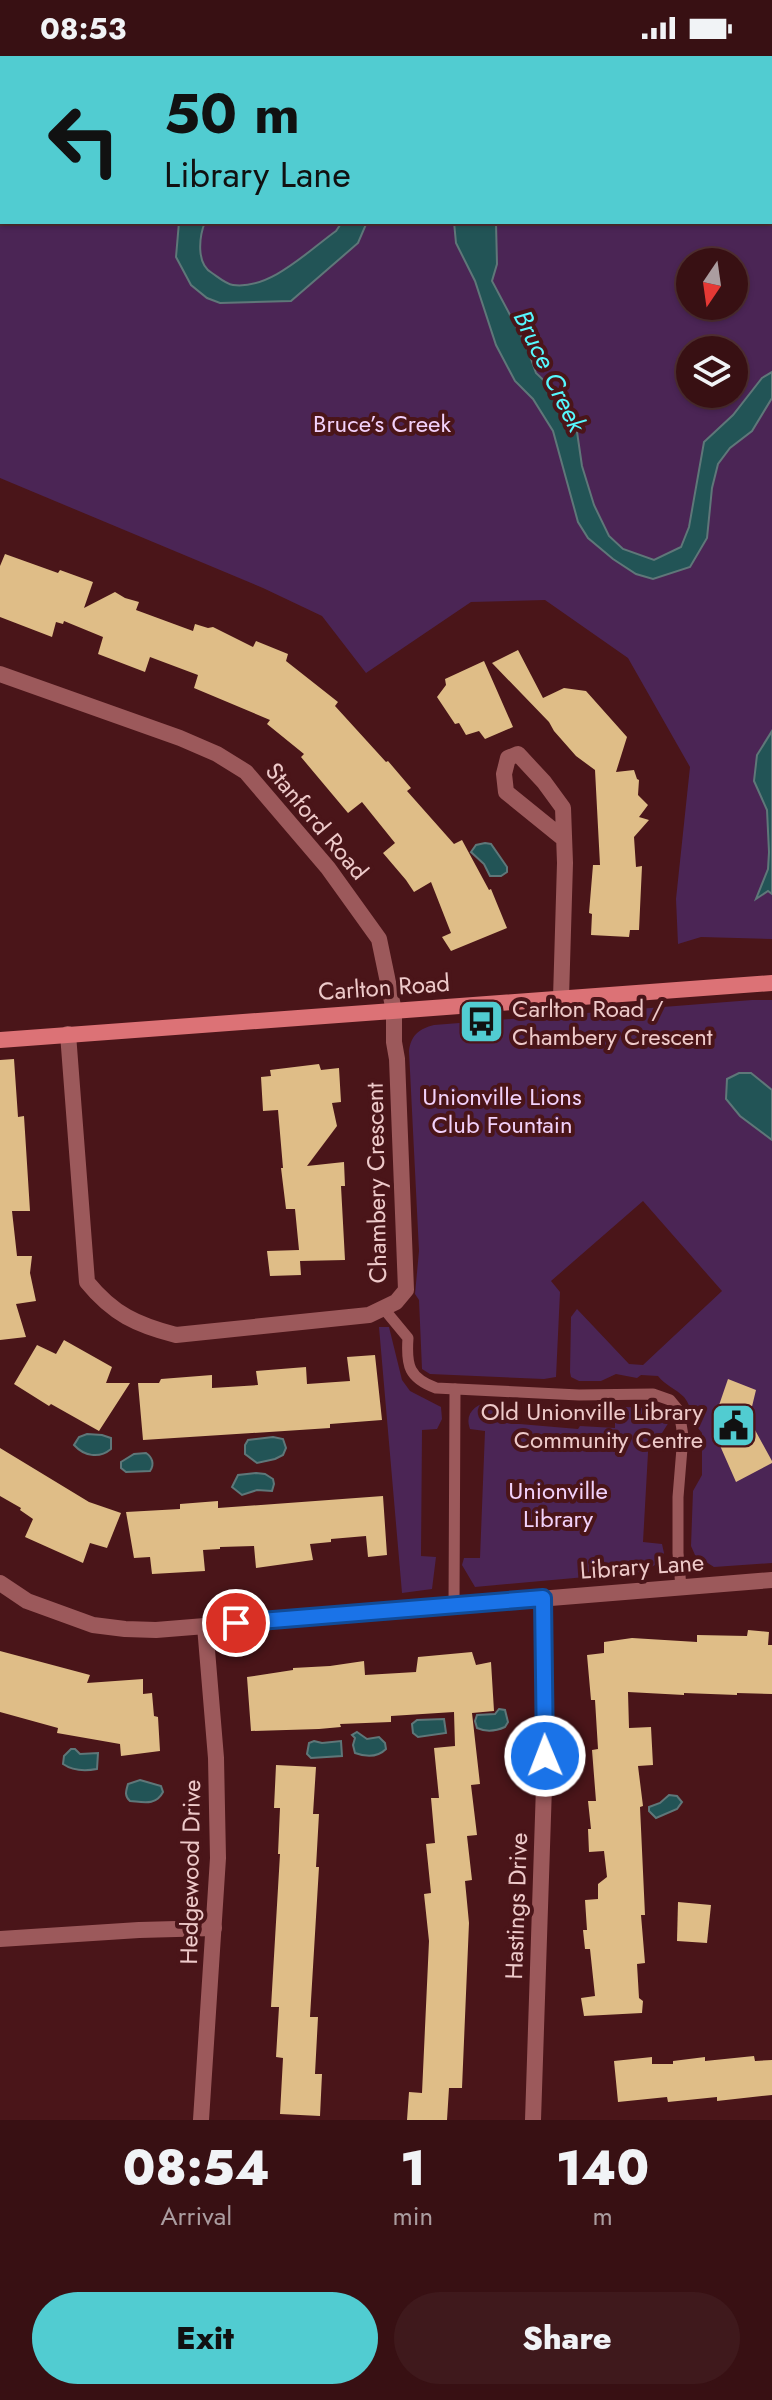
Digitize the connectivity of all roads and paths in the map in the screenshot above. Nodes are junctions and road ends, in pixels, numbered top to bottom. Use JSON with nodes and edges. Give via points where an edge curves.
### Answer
{"nodes":[{"id":1,"x":0,"y":674,"type":"edge"},
{"id":2,"x":564,"y":839,"type":"junction"},
{"id":3,"x":772,"y":983,"type":"edge"},
{"id":4,"x":561,"y":998,"type":"junction"},
{"id":5,"x":394,"y":1011,"type":"junction"},
{"id":6,"x":68,"y":1034,"type":"junction"},
{"id":7,"x":0,"y":1040,"type":"edge"},
{"id":8,"x":384,"y":1309,"type":"junction"},
{"id":9,"x":455,"y":1389,"type":"junction"},
{"id":10,"x":772,"y":1580,"type":"edge"},
{"id":11,"x":0,"y":1583,"type":"edge"},
{"id":12,"x":681,"y":1587,"type":"junction"},
{"id":13,"x":543,"y":1598,"type":"junction"},
{"id":14,"x":454,"y":1606,"type":"junction"},
{"id":15,"x":205,"y":1626,"type":"junction"},
{"id":16,"x":214,"y":1928,"type":"junction"},
{"id":17,"x":0,"y":1939,"type":"edge"},
{"id":18,"x":201,"y":2120,"type":"edge"},
{"id":19,"x":533,"y":2120,"type":"edge"}],
"edges":[{"from":1,"to":5,"type":"street","name":"Stanford Road","via":[[180,738],[246,772],[328,868],[379,939]]},
{"from":2,"to":2,"type":"street","via":[[506,792],[508,758],[518,754],[563,808]]},
{"from":2,"to":4,"type":"street"},
{"from":3,"to":4,"type":"main road","name":"Carlton Road"},
{"from":4,"to":5,"type":"main road","name":"Carlton Road"},
{"from":5,"to":6,"type":"main road","name":"Carlton Road"},
{"from":5,"to":8,"type":"street","name":"Chambery Crescent","via":[[407,1273],[406,1290]]},
{"from":6,"to":7,"type":"main road","name":"Carlton Road"},
{"from":6,"to":8,"type":"street","name":"Chambery Crescent","via":[[87,1282],[111,1308],[176,1335],[351,1318]]},
{"from":8,"to":9,"type":"lane","via":[[408,1338],[406,1361],[418,1381]]},
{"from":9,"to":12,"type":"lane","via":[[653,1394],[670,1400],[679,1411],[683,1436],[678,1497]]},
{"from":9,"to":14,"type":"lane"},
{"from":10,"to":12,"type":"street","name":"Library Lane"},
{"from":11,"to":15,"type":"street","name":"Library Lane","via":[[27,1601],[93,1625],[156,1630]]},
{"from":12,"to":13,"type":"street","name":"Library Lane"},
{"from":13,"to":14,"type":"street","name":"Library Lane"},
{"from":13,"to":19,"type":"street","name":"Hastings Drive","via":[[545,1756]]},
{"from":14,"to":15,"type":"street","name":"Library Lane"},
{"from":15,"to":16,"type":"street","name":"Hedgewood Drive","via":[[218,1806]]},
{"from":16,"to":17,"type":"street"},
{"from":16,"to":18,"type":"street","name":"Hedgewood Drive"}]}
